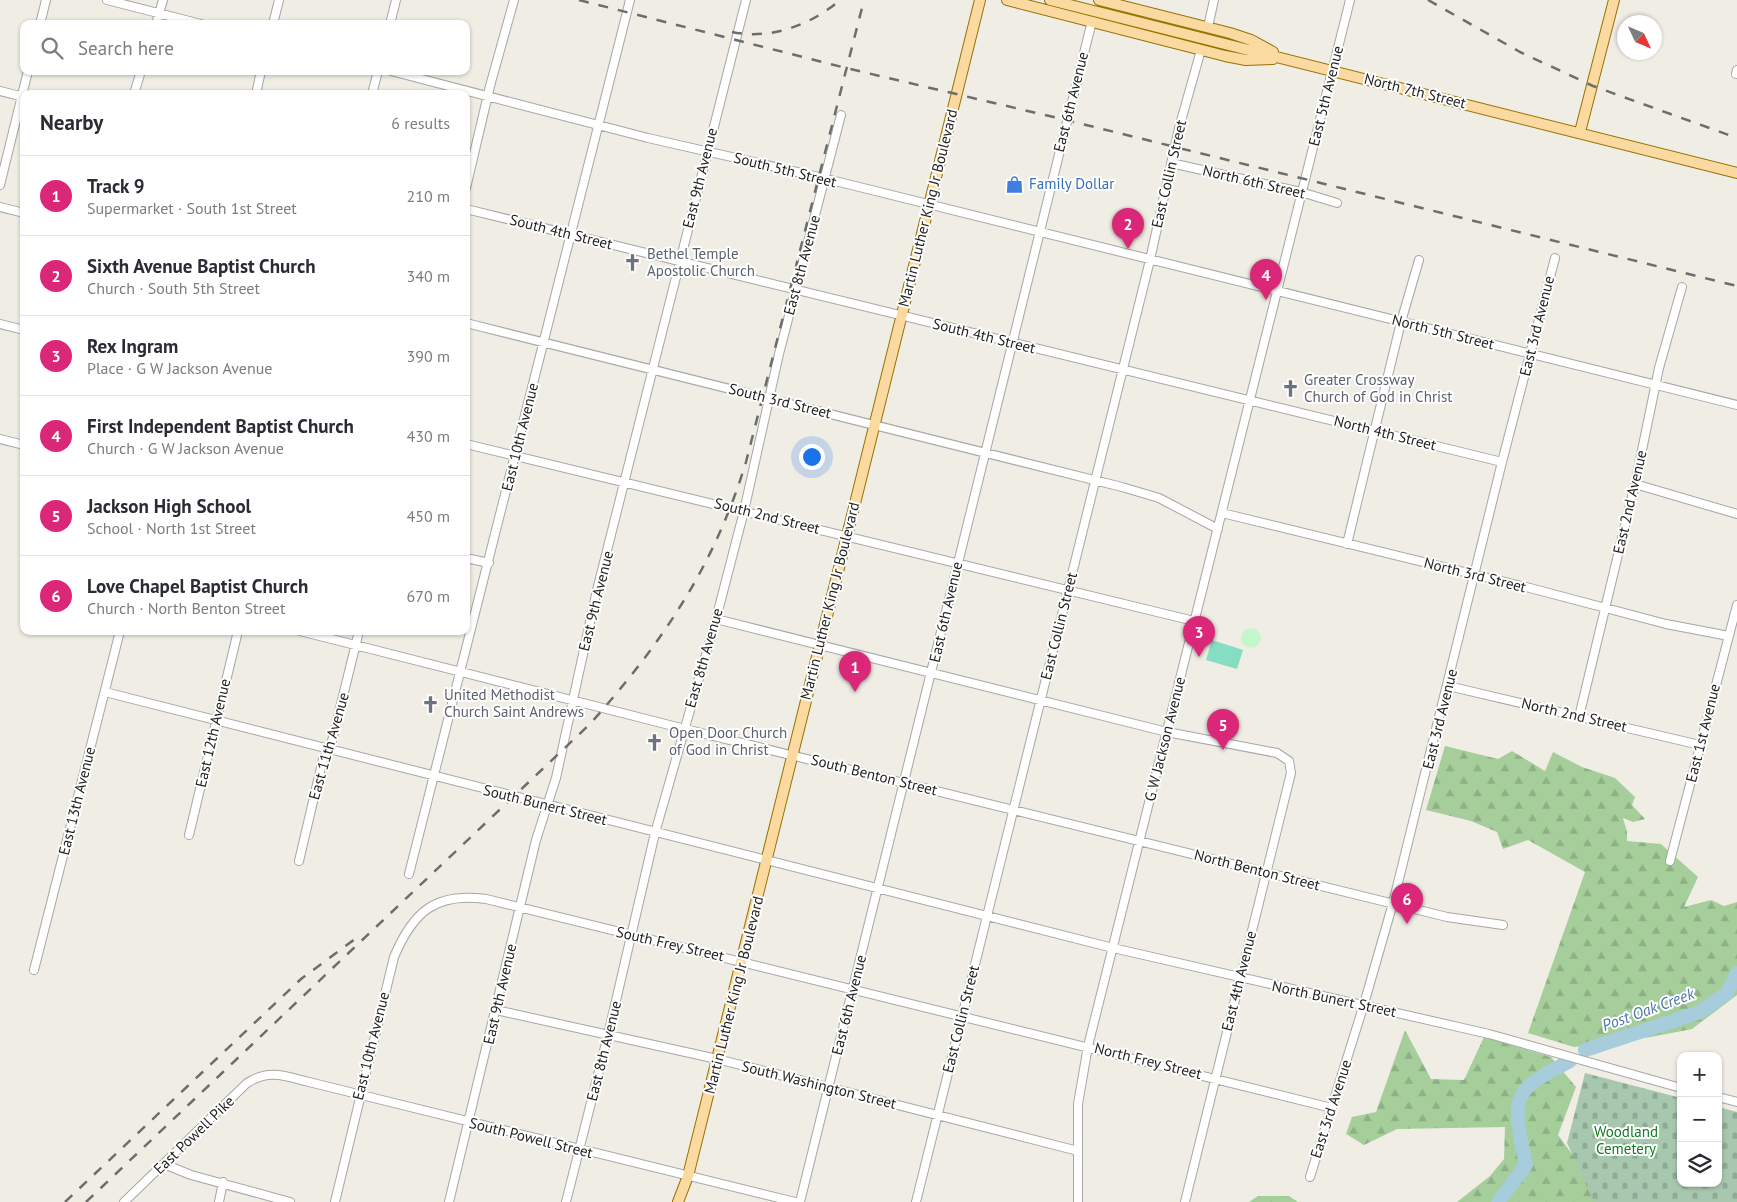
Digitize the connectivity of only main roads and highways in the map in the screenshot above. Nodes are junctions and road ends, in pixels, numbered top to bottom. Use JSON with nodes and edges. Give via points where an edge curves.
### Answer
{"nodes":[{"id":1,"x":980,"y":0,"type":"edge"},
{"id":2,"x":1007,"y":0,"type":"edge"},
{"id":3,"x":1050,"y":0,"type":"edge"},
{"id":4,"x":1100,"y":0,"type":"edge"},
{"id":5,"x":1614,"y":0,"type":"edge"},
{"id":6,"x":1092,"y":16,"type":"junction"},
{"id":7,"x":1284,"y":59,"type":"junction"},
{"id":8,"x":1580,"y":132,"type":"junction"},
{"id":9,"x":1737,"y":173,"type":"edge"},
{"id":10,"x":678,"y":1202,"type":"edge"}],
"edges":[{"from":1,"to":10,"type":"main road","name":"Martin Luther King Jr Boulevard","via":[[743,961],[688,1176]]},
{"from":2,"to":6,"type":"main road"},
{"from":3,"to":6,"type":"main road"},
{"from":4,"to":7,"type":"main road","via":[[1251,40]]},
{"from":5,"to":8,"type":"main road"},
{"from":6,"to":7,"type":"main road","name":"North 7th Street"},
{"from":6,"to":7,"type":"main road","via":[[1201,50],[1246,60]]},
{"from":7,"to":8,"type":"main road","name":"North 7th Street"},
{"from":8,"to":9,"type":"main road","name":"North 7th Street"}]}
